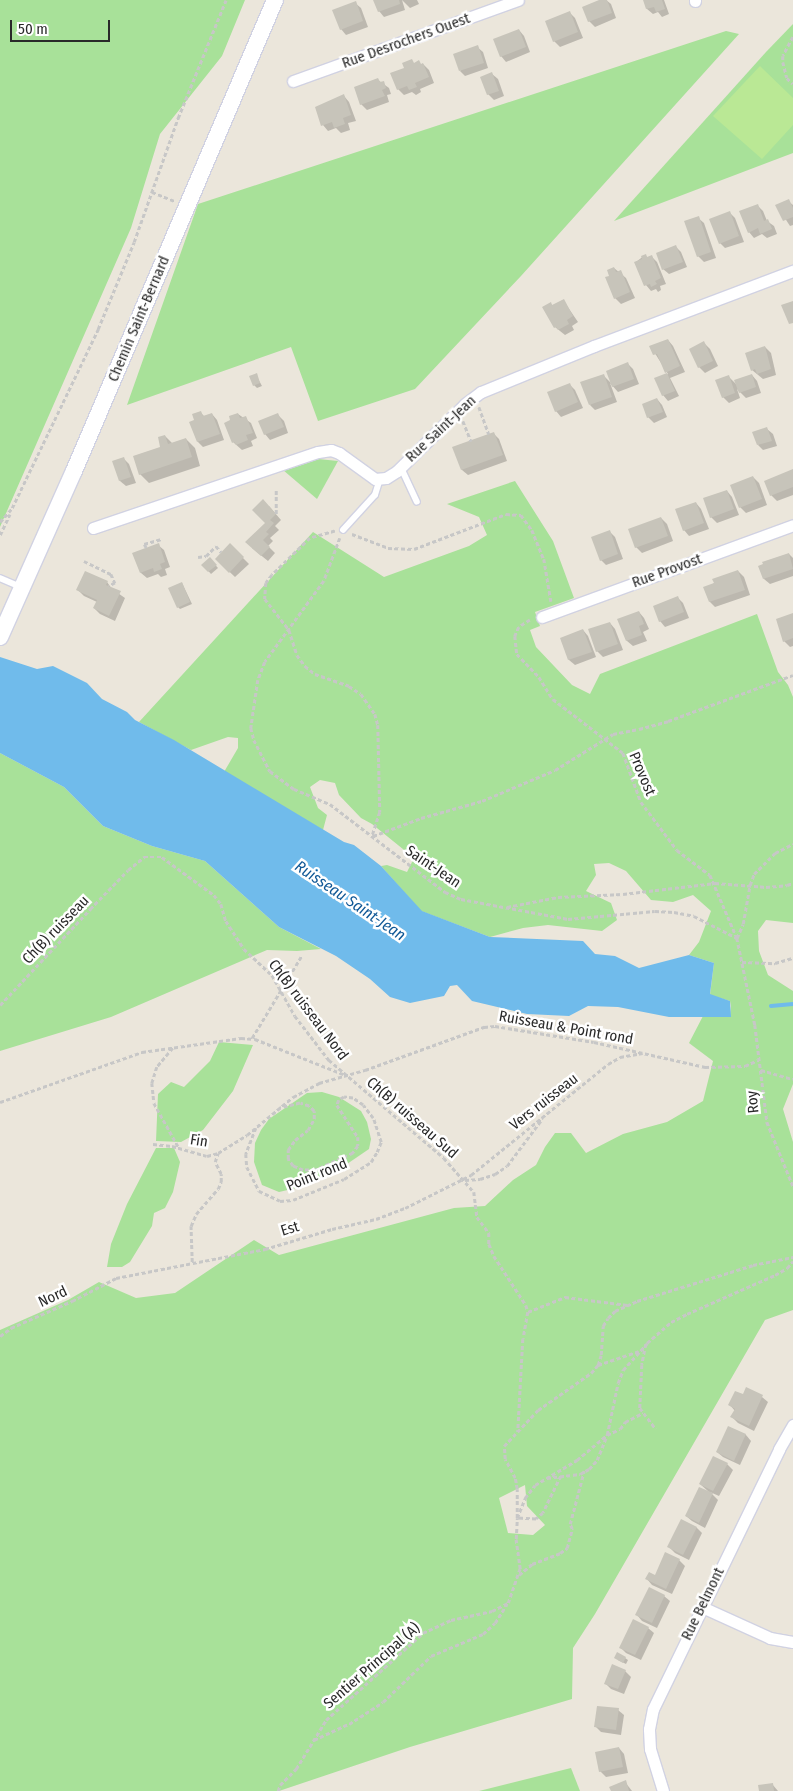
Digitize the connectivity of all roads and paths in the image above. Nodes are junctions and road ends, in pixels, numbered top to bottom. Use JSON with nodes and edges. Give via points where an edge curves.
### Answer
{"nodes":[{"id":1,"x":226,"y":0,"type":"edge"},
{"id":2,"x":275,"y":0,"type":"edge"},
{"id":3,"x":518,"y":0,"type":"edge"},
{"id":4,"x":793,"y":37,"type":"edge"},
{"id":5,"x":293,"y":81,"type":"dead end"},
{"id":6,"x":793,"y":84,"type":"edge"},
{"id":7,"x":152,"y":192,"type":"junction"},
{"id":8,"x":175,"y":201,"type":"dead end"},
{"id":9,"x":793,"y":271,"type":"edge"},
{"id":10,"x":475,"y":396,"type":"junction"},
{"id":11,"x":459,"y":410,"type":"junction"},
{"id":12,"x":489,"y":434,"type":"dead end"},
{"id":13,"x":471,"y":440,"type":"dead end"},
{"id":14,"x":402,"y":467,"type":"junction"},
{"id":15,"x":380,"y":479,"type":"junction"},
{"id":16,"x":276,"y":490,"type":"dead end"},
{"id":17,"x":417,"y":502,"type":"dead end"},
{"id":18,"x":12,"y":508,"type":"junction"},
{"id":19,"x":276,"y":514,"type":"dead end"},
{"id":20,"x":0,"y":522,"type":"edge"},
{"id":21,"x":793,"y":525,"type":"edge"},
{"id":22,"x":93,"y":528,"type":"dead end"},
{"id":23,"x":343,"y":530,"type":"junction"},
{"id":24,"x":0,"y":535,"type":"edge"},
{"id":25,"x":162,"y":538,"type":"dead end"},
{"id":26,"x":146,"y":548,"type":"dead end"},
{"id":27,"x":221,"y":552,"type":"dead end"},
{"id":28,"x":198,"y":557,"type":"dead end"},
{"id":29,"x":84,"y":561,"type":"dead end"},
{"id":30,"x":0,"y":578,"type":"edge"},
{"id":31,"x":109,"y":586,"type":"dead end"},
{"id":32,"x":23,"y":588,"type":"junction"},
{"id":33,"x":553,"y":613,"type":"junction"},
{"id":34,"x":542,"y":617,"type":"joint"},
{"id":35,"x":289,"y":630,"type":"junction"},
{"id":36,"x":0,"y":637,"type":"edge"},
{"id":37,"x":793,"y":675,"type":"edge"},
{"id":38,"x":605,"y":737,"type":"junction"},
{"id":39,"x":372,"y":837,"type":"junction"},
{"id":40,"x":793,"y":844,"type":"edge"},
{"id":41,"x":128,"y":870,"type":"joint"},
{"id":42,"x":715,"y":883,"type":"junction"},
{"id":43,"x":793,"y":883,"type":"edge"},
{"id":44,"x":750,"y":886,"type":"junction"},
{"id":45,"x":505,"y":907,"type":"junction"},
{"id":46,"x":736,"y":938,"type":"junction"},
{"id":47,"x":302,"y":955,"type":"dead end"},
{"id":48,"x":793,"y":958,"type":"edge"},
{"id":49,"x":742,"y":962,"type":"junction"},
{"id":50,"x":281,"y":991,"type":"junction"},
{"id":51,"x":0,"y":1005,"type":"edge"},
{"id":52,"x":252,"y":1038,"type":"junction"},
{"id":53,"x":174,"y":1047,"type":"junction"},
{"id":54,"x":643,"y":1052,"type":"junction"},
{"id":55,"x":758,"y":1060,"type":"junction"},
{"id":56,"x":761,"y":1070,"type":"junction"},
{"id":57,"x":344,"y":1074,"type":"junction"},
{"id":58,"x":793,"y":1079,"type":"edge"},
{"id":59,"x":0,"y":1102,"type":"edge"},
{"id":60,"x":278,"y":1108,"type":"junction"},
{"id":61,"x":544,"y":1117,"type":"junction"},
{"id":62,"x":256,"y":1126,"type":"junction"},
{"id":63,"x":153,"y":1144,"type":"dead end"},
{"id":64,"x":180,"y":1149,"type":"junction"},
{"id":65,"x":218,"y":1153,"type":"junction"},
{"id":66,"x":463,"y":1180,"type":"junction"},
{"id":67,"x":793,"y":1186,"type":"edge"},
{"id":68,"x":793,"y":1257,"type":"edge"},
{"id":69,"x":793,"y":1260,"type":"edge"},
{"id":70,"x":192,"y":1262,"type":"junction"},
{"id":71,"x":116,"y":1278,"type":"joint"},
{"id":72,"x":629,"y":1305,"type":"junction"},
{"id":73,"x":528,"y":1312,"type":"junction"},
{"id":74,"x":1,"y":1335,"type":"edge"},
{"id":75,"x":647,"y":1343,"type":"junction"},
{"id":76,"x":639,"y":1351,"type":"junction"},
{"id":77,"x":598,"y":1365,"type":"junction"},
{"id":78,"x":643,"y":1413,"type":"junction"},
{"id":79,"x":793,"y":1425,"type":"edge"},
{"id":80,"x":656,"y":1429,"type":"dead end"},
{"id":81,"x":518,"y":1432,"type":"junction"},
{"id":82,"x":607,"y":1435,"type":"junction"},
{"id":83,"x":584,"y":1471,"type":"junction"},
{"id":84,"x":561,"y":1476,"type":"junction"},
{"id":85,"x":543,"y":1479,"type":"junction"},
{"id":86,"x":517,"y":1518,"type":"junction"},
{"id":87,"x":518,"y":1577,"type":"junction"},
{"id":88,"x":508,"y":1603,"type":"junction"},
{"id":89,"x":702,"y":1607,"type":"junction"},
{"id":90,"x":793,"y":1642,"type":"edge"},
{"id":91,"x":314,"y":1740,"type":"junction"},
{"id":92,"x":278,"y":1791,"type":"edge"},
{"id":93,"x":663,"y":1791,"type":"edge"}],
"edges":[{"from":1,"to":7,"type":"path"},
{"from":2,"to":32,"type":"street","name":"Chemin Saint-Bernard"},
{"from":3,"to":5,"type":"street","name":"Rue Desrochers Ouest"},
{"from":4,"to":6,"type":"path","via":[[782,62],[787,78]]},
{"from":7,"to":8,"type":"path"},
{"from":7,"to":18,"type":"path","via":[[82,365]]},
{"from":9,"to":10,"type":"street","name":"Rue Saint-Jean","via":[[594,346]]},
{"from":10,"to":11,"type":"street","name":"Rue Saint-Jean"},
{"from":10,"to":12,"type":"path"},
{"from":11,"to":13,"type":"path"},
{"from":11,"to":14,"type":"street","name":"Rue Saint-Jean"},
{"from":14,"to":15,"type":"street","name":"Rue Saint-Jean","via":[[392,476]]},
{"from":14,"to":17,"type":"lane"},
{"from":15,"to":22,"type":"street","via":[[372,477],[339,453],[331,450],[318,452]]},
{"from":15,"to":23,"type":"lane","via":[[375,495]]},
{"from":16,"to":19,"type":"path"},
{"from":18,"to":20,"type":"path"},
{"from":18,"to":24,"type":"path"},
{"from":21,"to":33,"type":"street","name":"Rue Provost"},
{"from":23,"to":33,"type":"path","via":[[388,548],[414,549],[506,514],[521,515],[532,530],[544,559]]},
{"from":23,"to":35,"type":"path","name":"Saint-Jean","via":[[324,581]]},
{"from":23,"to":35,"type":"path","via":[[310,538],[266,583],[265,599]]},
{"from":25,"to":26,"type":"path","via":[[144,544]]},
{"from":27,"to":28,"type":"path","via":[[216,546],[206,556]]},
{"from":29,"to":31,"type":"path","via":[[111,574],[115,583]]},
{"from":30,"to":32,"type":"lane"},
{"from":32,"to":36,"type":"street","name":"Chemin Saint-Bernard"},
{"from":33,"to":34,"type":"street","name":"Rue Provost"},
{"from":34,"to":38,"type":"path","name":"Provost","via":[[519,627],[514,636],[517,654],[539,677],[553,699]]},
{"from":35,"to":39,"type":"path","via":[[297,655],[306,666],[315,674],[349,686],[361,694],[375,714],[380,812]]},
{"from":35,"to":39,"type":"path","name":"Saint-Jean","via":[[265,662],[258,680],[252,728],[254,740],[270,771],[294,789],[330,804]]},
{"from":37,"to":38,"type":"path","via":[[676,718]]},
{"from":38,"to":39,"type":"path","via":[[555,770],[482,801],[421,818]]},
{"from":38,"to":42,"type":"path","name":"Provost","via":[[623,753],[641,802],[676,850],[710,875]]},
{"from":39,"to":45,"type":"path","name":"Saint-Jean","via":[[446,892],[461,899]]},
{"from":40,"to":44,"type":"path","via":[[762,863]]},
{"from":41,"to":50,"type":"path","name":"Ch(B) ruisseau Nord","via":[[150,856],[162,857],[179,867],[214,895],[244,949],[272,976]]},
{"from":41,"to":51,"type":"path","name":"Ch(B) ruisseau"},
{"from":42,"to":44,"type":"path"},
{"from":42,"to":45,"type":"path","via":[[558,898]]},
{"from":42,"to":46,"type":"path","name":"Provost"},
{"from":43,"to":44,"type":"path","via":[[787,886]]},
{"from":44,"to":46,"type":"path","via":[[743,924]]},
{"from":45,"to":46,"type":"path","name":"Saint-Jean","via":[[568,920],[674,912],[694,916]]},
{"from":46,"to":49,"type":"path"},
{"from":47,"to":50,"type":"path"},
{"from":48,"to":49,"type":"path","via":[[775,963]]},
{"from":49,"to":55,"type":"path","via":[[755,1025]]},
{"from":50,"to":52,"type":"path"},
{"from":50,"to":57,"type":"path","name":"Ch(B) ruisseau Nord","via":[[295,1016]]},
{"from":52,"to":53,"type":"path"},
{"from":52,"to":57,"type":"path"},
{"from":53,"to":59,"type":"path","via":[[142,1052]]},
{"from":53,"to":64,"type":"path","via":[[157,1067],[152,1083],[154,1103]]},
{"from":54,"to":55,"type":"path","name":"Ruisseau & Point rond","via":[[705,1067],[745,1066]]},
{"from":54,"to":57,"type":"path","name":"Ruisseau & Point rond","via":[[484,1026],[365,1070]]},
{"from":54,"to":61,"type":"path","name":"Vers ruisseau","via":[[620,1057],[608,1064]]},
{"from":55,"to":56,"type":"path"},
{"from":56,"to":58,"type":"path"},
{"from":56,"to":67,"type":"path","name":"Roy","via":[[767,1122]]},
{"from":57,"to":60,"type":"path","name":"Ruisseau & Point rond","via":[[319,1082]]},
{"from":57,"to":66,"type":"path","name":"Ch(B) ruisseau Sud","via":[[420,1137]]},
{"from":60,"to":62,"type":"path","name":"Fin"},
{"from":60,"to":62,"type":"path","name":"Point rond","via":[[300,1103],[314,1111],[308,1130],[288,1150],[288,1159],[293,1166],[303,1170],[316,1170],[343,1159],[358,1146],[355,1131],[337,1105],[344,1097],[353,1098],[363,1105],[373,1118],[381,1142],[371,1162],[344,1179],[293,1200],[280,1201],[259,1191],[247,1167],[246,1154]]},
{"from":61,"to":66,"type":"path","name":"Vers ruisseau"},
{"from":61,"to":66,"type":"path","via":[[507,1166],[480,1179]]},
{"from":62,"to":65,"type":"path","name":"Fin"},
{"from":63,"to":64,"type":"path","name":"Fin"},
{"from":64,"to":65,"type":"path","name":"Fin","via":[[207,1156]]},
{"from":65,"to":70,"type":"path","via":[[215,1162],[221,1182],[196,1214],[191,1226]]},
{"from":66,"to":70,"type":"path","name":"Est","via":[[376,1219],[265,1249]]},
{"from":66,"to":73,"type":"path","name":"Ch(B) ruisseau Sud","via":[[474,1192],[477,1217],[489,1233],[494,1256]]},
{"from":68,"to":72,"type":"path","via":[[753,1265]]},
{"from":69,"to":75,"type":"path","via":[[775,1275],[671,1322]]},
{"from":70,"to":71,"type":"path","name":"Est"},
{"from":71,"to":74,"type":"path","name":"Nord"},
{"from":72,"to":73,"type":"path","via":[[565,1297]]},
{"from":72,"to":77,"type":"path","via":[[615,1311],[603,1326]]},
{"from":73,"to":81,"type":"path","via":[[523,1339]]},
{"from":75,"to":76,"type":"path"},
{"from":75,"to":78,"type":"path","via":[[639,1395]]},
{"from":76,"to":77,"type":"path"},
{"from":76,"to":82,"type":"path","via":[[623,1370],[618,1383]]},
{"from":77,"to":81,"type":"path","via":[[538,1410]]},
{"from":78,"to":80,"type":"path"},
{"from":78,"to":82,"type":"path","via":[[625,1422],[620,1430]]},
{"from":79,"to":89,"type":"street","name":"Rue Belmont"},
{"from":81,"to":86,"type":"path","via":[[504,1446],[503,1453],[516,1484]]},
{"from":82,"to":83,"type":"path","via":[[597,1460]]},
{"from":82,"to":85,"type":"path","via":[[577,1460]]},
{"from":83,"to":84,"type":"path"},
{"from":83,"to":87,"type":"path","via":[[567,1548],[523,1569]]},
{"from":84,"to":85,"type":"path"},
{"from":84,"to":86,"type":"path","via":[[543,1513],[536,1519]]},
{"from":85,"to":86,"type":"path","via":[[525,1498]]},
{"from":86,"to":87,"type":"path"},
{"from":87,"to":88,"type":"path"},
{"from":88,"to":91,"type":"path","via":[[483,1634],[431,1656],[383,1702]]},
{"from":88,"to":91,"type":"path","name":"Sentier Principal (A)","via":[[492,1611],[451,1620],[423,1633],[326,1720]]},
{"from":89,"to":90,"type":"street","via":[[770,1638]]},
{"from":89,"to":93,"type":"street","name":"Rue Belmont","via":[[650,1718],[650,1749]]},
{"from":91,"to":92,"type":"path","name":"Sentier Principal (A)"}]}
